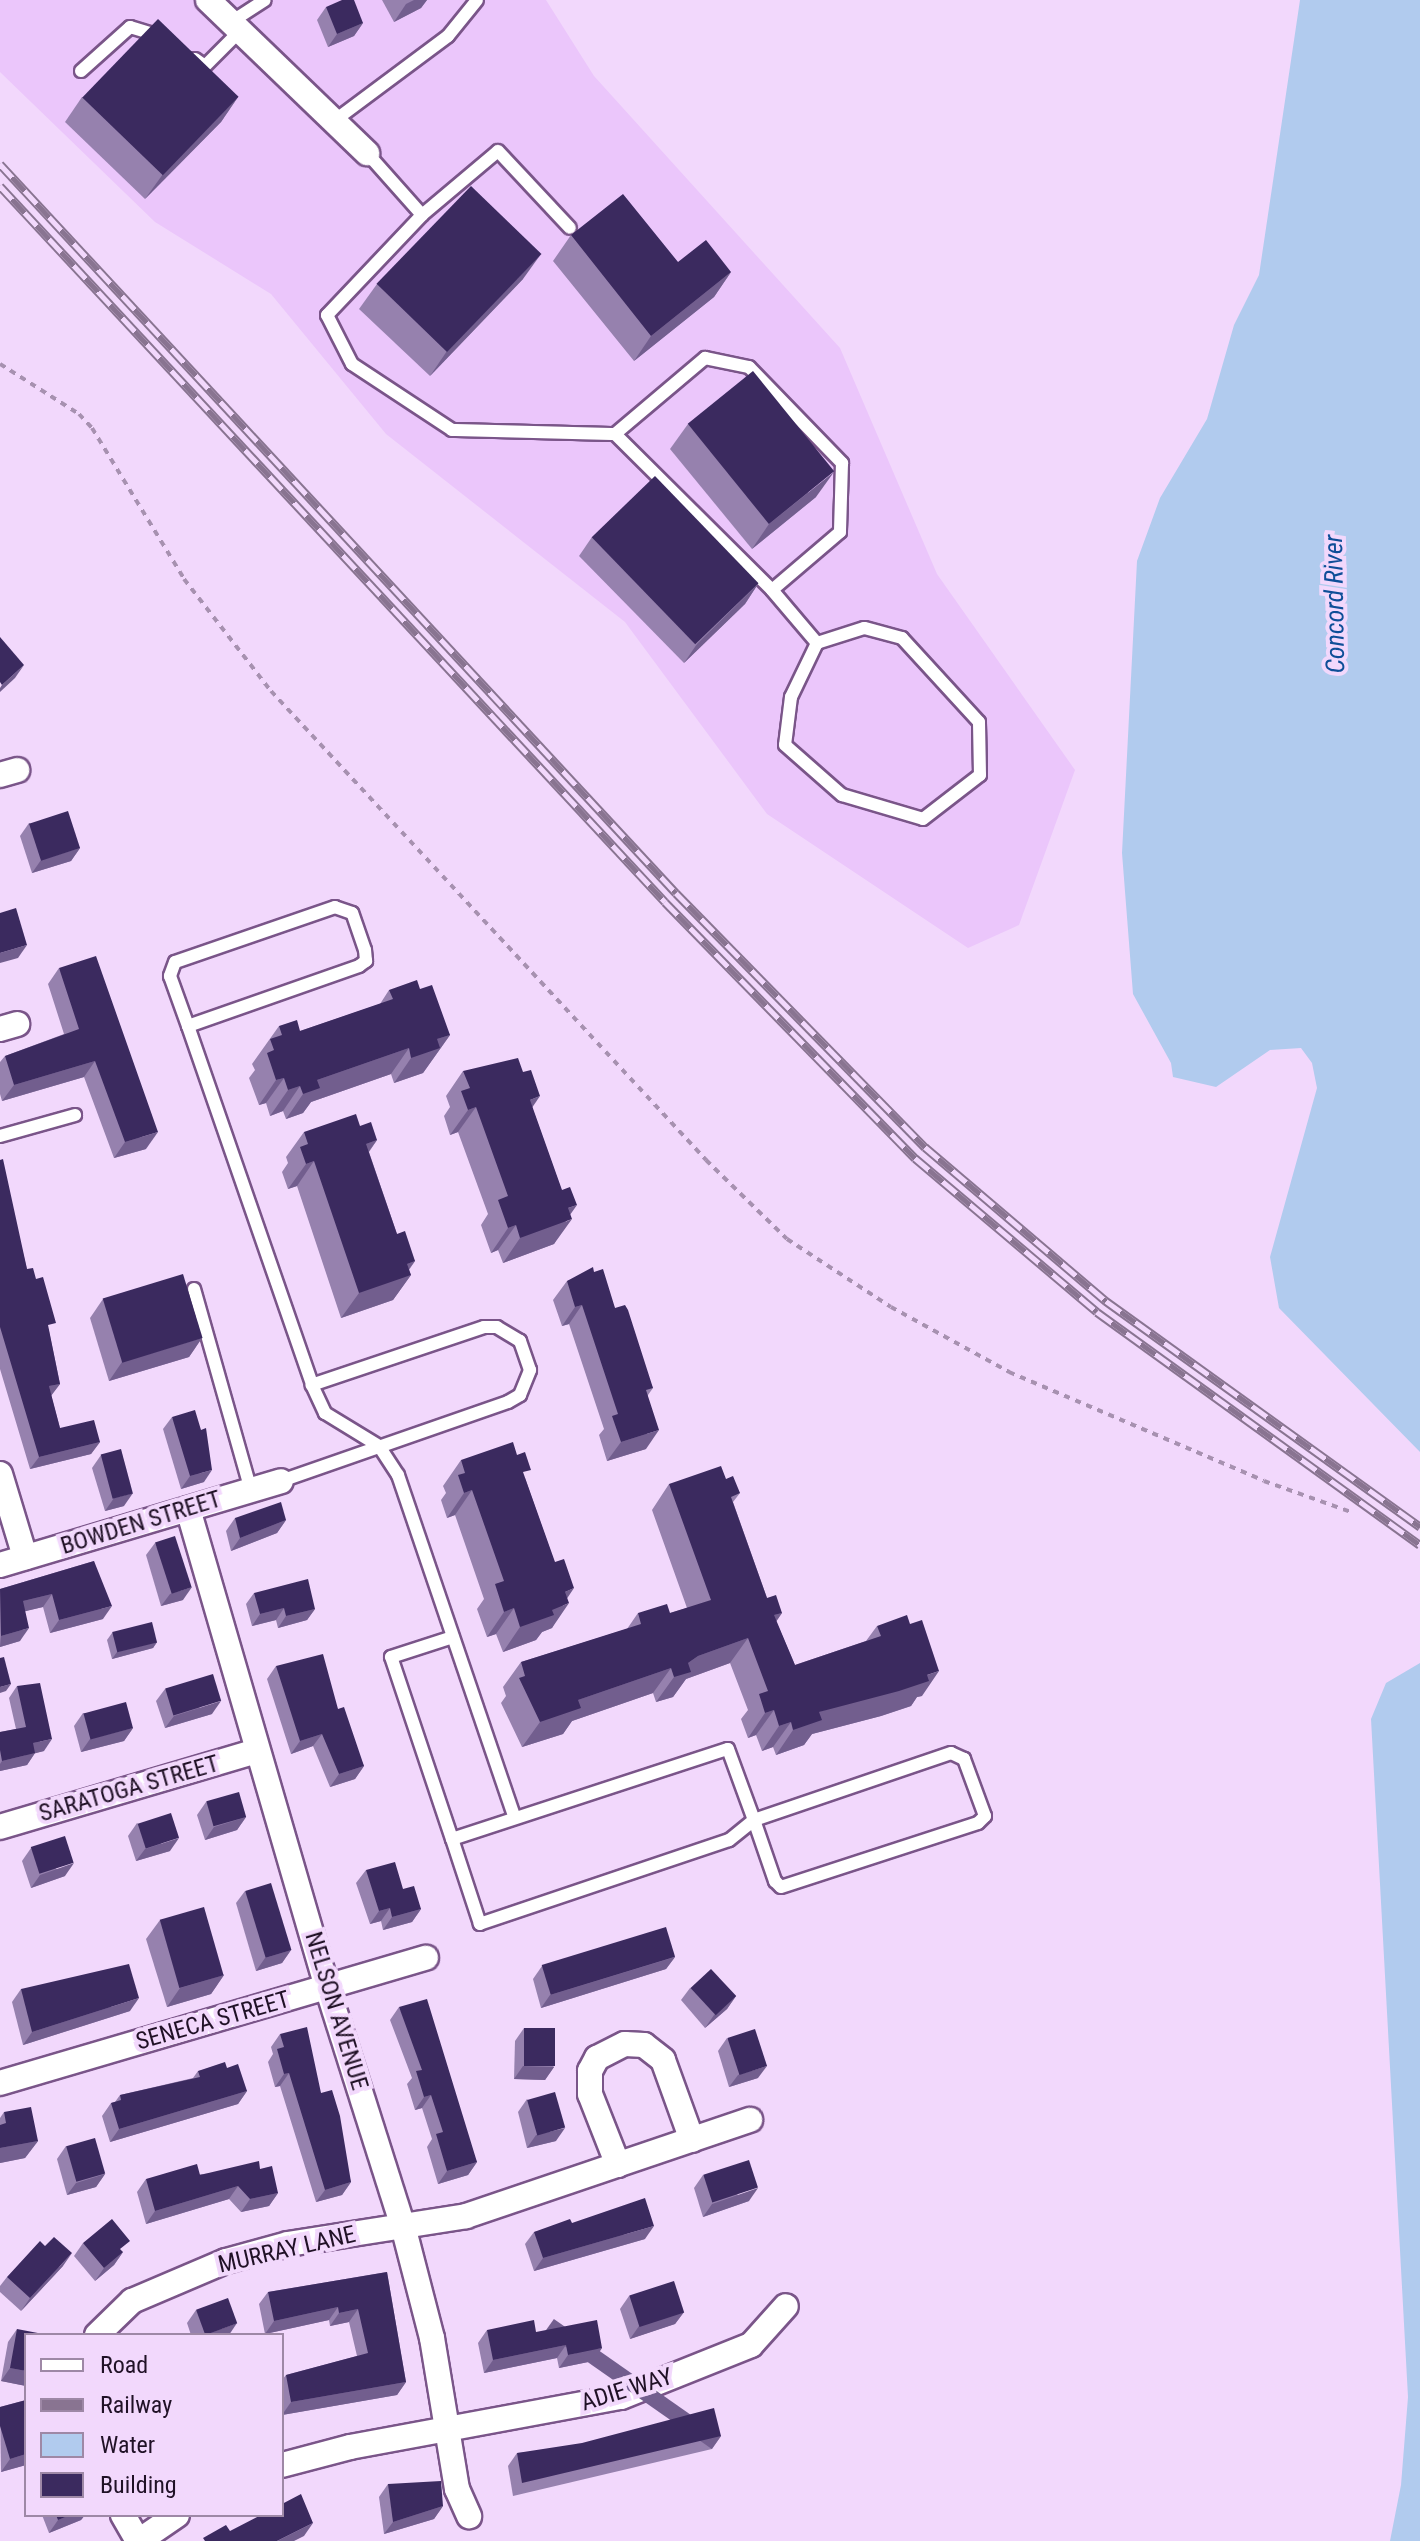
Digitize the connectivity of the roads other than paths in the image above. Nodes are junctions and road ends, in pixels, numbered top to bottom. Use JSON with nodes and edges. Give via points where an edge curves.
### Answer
{"nodes":[{"id":1,"x":208,"y":0,"type":"edge"},
{"id":2,"x":265,"y":0,"type":"edge"},
{"id":3,"x":477,"y":0,"type":"edge"},
{"id":4,"x":235,"y":26,"type":"junction"},
{"id":5,"x":81,"y":71,"type":"dead end"},
{"id":6,"x":334,"y":121,"type":"junction"},
{"id":7,"x":367,"y":153,"type":"joint"},
{"id":8,"x":422,"y":215,"type":"junction"},
{"id":9,"x":570,"y":228,"type":"dead end"},
{"id":10,"x":615,"y":434,"type":"junction"},
{"id":11,"x":772,"y":590,"type":"junction"},
{"id":12,"x":817,"y":643,"type":"junction"},
{"id":13,"x":188,"y":1026,"type":"junction"},
{"id":14,"x":75,"y":1115,"type":"dead end"},
{"id":15,"x":0,"y":1136,"type":"edge"},
{"id":16,"x":194,"y":1289,"type":"dead end"},
{"id":17,"x":312,"y":1385,"type":"junction"},
{"id":18,"x":379,"y":1446,"type":"junction"},
{"id":19,"x":0,"y":1474,"type":"edge"},
{"id":20,"x":281,"y":1481,"type":"joint"},
{"id":21,"x":251,"y":1490,"type":"junction"},
{"id":22,"x":188,"y":1509,"type":"junction"},
{"id":23,"x":25,"y":1557,"type":"junction"},
{"id":24,"x":0,"y":1565,"type":"edge"},
{"id":25,"x":453,"y":1637,"type":"junction"},
{"id":26,"x":257,"y":1751,"type":"junction"},
{"id":27,"x":515,"y":1818,"type":"junction"},
{"id":28,"x":754,"y":1820,"type":"junction"},
{"id":29,"x":0,"y":1827,"type":"edge"},
{"id":30,"x":452,"y":1839,"type":"junction"},
{"id":31,"x":426,"y":1958,"type":"dead end"},
{"id":32,"x":327,"y":1987,"type":"junction"},
{"id":33,"x":0,"y":2083,"type":"edge"},
{"id":34,"x":750,"y":2120,"type":"dead end"},
{"id":35,"x":692,"y":2140,"type":"junction"},
{"id":36,"x":618,"y":2165,"type":"junction"},
{"id":37,"x":403,"y":2226,"type":"junction"},
{"id":38,"x":786,"y":2306,"type":"dead end"},
{"id":39,"x":99,"y":2333,"type":"edge"},
{"id":40,"x":448,"y":2430,"type":"junction"},
{"id":41,"x":284,"y":2465,"type":"edge"},
{"id":42,"x":469,"y":2516,"type":"dead end"},
{"id":43,"x":124,"y":2517,"type":"edge"},
{"id":44,"x":174,"y":2517,"type":"edge"},
{"id":45,"x":139,"y":2541,"type":"edge"}],
"edges":[{"from":1,"to":4,"type":"street"},
{"from":2,"to":4,"type":"lane"},
{"from":3,"to":6,"type":"lane","via":[[448,36]]},
{"from":4,"to":5,"type":"lane","via":[[205,66],[130,27]]},
{"from":4,"to":6,"type":"street"},
{"from":6,"to":7,"type":"street"},
{"from":7,"to":8,"type":"lane"},
{"from":8,"to":9,"type":"lane","via":[[498,151]]},
{"from":8,"to":10,"type":"lane","via":[[327,315],[352,364],[452,430]]},
{"from":10,"to":11,"type":"lane"},
{"from":10,"to":11,"type":"lane","via":[[705,358],[749,367],[842,463],[840,532]]},
{"from":11,"to":12,"type":"lane"},
{"from":12,"to":12,"type":"lane","via":[[791,697],[785,745],[842,795],[923,819],[980,775],[979,722],[902,638],[864,628]]},
{"from":13,"to":13,"type":"lane","via":[[359,966],[366,961],[365,950],[352,913],[335,907],[175,962],[170,976]]},
{"from":13,"to":17,"type":"lane"},
{"from":14,"to":15,"type":"lane"},
{"from":16,"to":21,"type":"lane"},
{"from":17,"to":18,"type":"lane","via":[[325,1413]]},
{"from":17,"to":18,"type":"lane","via":[[472,1329],[497,1327],[520,1341],[530,1370],[520,1395]]},
{"from":18,"to":20,"type":"lane"},
{"from":18,"to":25,"type":"lane","via":[[398,1475]]},
{"from":19,"to":23,"type":"street"},
{"from":20,"to":21,"type":"street","name":"BOWDEN STREET"},
{"from":21,"to":22,"type":"street","name":"BOWDEN STREET"},
{"from":22,"to":23,"type":"street","name":"BOWDEN STREET"},
{"from":22,"to":26,"type":"street","name":"NELSON AVENUE"},
{"from":23,"to":24,"type":"street","name":"BOWDEN STREET"},
{"from":25,"to":27,"type":"lane"},
{"from":25,"to":30,"type":"lane","via":[[391,1657]]},
{"from":26,"to":29,"type":"street","name":"SARATOGA STREET"},
{"from":26,"to":32,"type":"street","name":"NELSON AVENUE"},
{"from":27,"to":28,"type":"lane","via":[[728,1749]]},
{"from":27,"to":30,"type":"lane"},
{"from":28,"to":28,"type":"lane","via":[[959,1752],[985,1816],[790,1888],[775,1881]]},
{"from":28,"to":30,"type":"lane","via":[[729,1840],[480,1924]]},
{"from":31,"to":32,"type":"street","name":"SENECA STREET"},
{"from":32,"to":33,"type":"street","name":"SENECA STREET"},
{"from":32,"to":37,"type":"street","name":"NELSON AVENUE"},
{"from":34,"to":35,"type":"street"},
{"from":35,"to":36,"type":"street"},
{"from":35,"to":36,"type":"street","via":[[663,2060],[644,2045],[625,2044],[597,2058],[590,2071],[590,2094]]},
{"from":36,"to":37,"type":"street","via":[[466,2216]]},
{"from":37,"to":39,"type":"street","name":"MURRAY LANE","via":[[267,2249],[181,2277],[132,2301]]},
{"from":37,"to":40,"type":"street","name":"NELSON AVENUE","via":[[432,2338]]},
{"from":38,"to":40,"type":"street","name":"ADIE WAY","via":[[751,2345],[621,2397]]},
{"from":40,"to":41,"type":"street","name":"ADIE WAY"},
{"from":40,"to":42,"type":"street","name":"NELSON AVENUE","via":[[457,2489]]},
{"from":43,"to":45,"type":"street"},
{"from":44,"to":45,"type":"street"}]}
